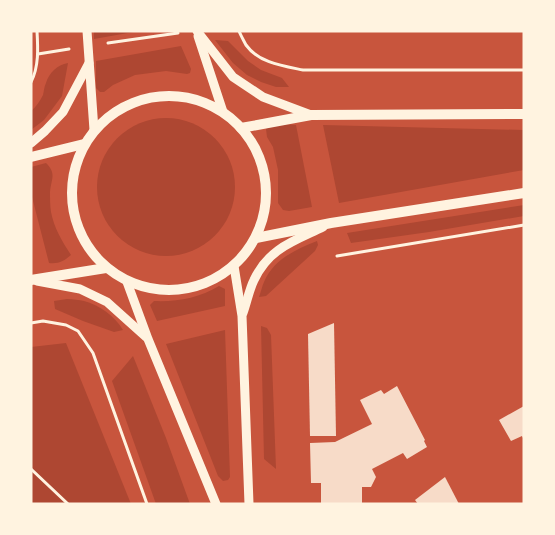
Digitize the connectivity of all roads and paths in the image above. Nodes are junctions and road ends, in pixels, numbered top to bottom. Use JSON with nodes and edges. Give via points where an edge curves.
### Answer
{"nodes":[{"id":1,"x":37,"y":31,"type":"edge"},
{"id":2,"x":87,"y":31,"type":"edge"},
{"id":3,"x":187,"y":31,"type":"edge"},
{"id":4,"x":197,"y":31,"type":"edge"},
{"id":5,"x":239,"y":31,"type":"edge"},
{"id":6,"x":88,"y":46,"type":"junction"},
{"id":7,"x":38,"y":54,"type":"junction"},
{"id":8,"x":89,"y":63,"type":"junction"},
{"id":9,"x":524,"y":70,"type":"edge"},
{"id":10,"x":31,"y":82,"type":"edge"},
{"id":11,"x":223,"y":112,"type":"junction"},
{"id":12,"x":524,"y":114,"type":"edge"},
{"id":13,"x":311,"y":115,"type":"junction"},
{"id":14,"x":242,"y":128,"type":"junction"},
{"id":15,"x":94,"y":130,"type":"junction"},
{"id":16,"x":31,"y":143,"type":"edge"},
{"id":17,"x":84,"y":144,"type":"junction"},
{"id":18,"x":31,"y":157,"type":"edge"},
{"id":19,"x":524,"y":193,"type":"edge"},
{"id":20,"x":331,"y":224,"type":"junction"},
{"id":21,"x":524,"y":224,"type":"edge"},
{"id":22,"x":256,"y":238,"type":"junction"},
{"id":23,"x":337,"y":256,"type":"dead end"},
{"id":24,"x":234,"y":266,"type":"junction"},
{"id":25,"x":106,"y":268,"type":"junction"},
{"id":26,"x":32,"y":280,"type":"edge"},
{"id":27,"x":127,"y":282,"type":"junction"},
{"id":28,"x":242,"y":316,"type":"junction"},
{"id":29,"x":31,"y":323,"type":"edge"},
{"id":30,"x":148,"y":339,"type":"junction"},
{"id":31,"x":31,"y":469,"type":"edge"},
{"id":32,"x":68,"y":504,"type":"edge"},
{"id":33,"x":147,"y":504,"type":"edge"},
{"id":34,"x":216,"y":504,"type":"edge"},
{"id":35,"x":249,"y":504,"type":"edge"}],
"edges":[{"from":1,"to":7,"type":"path"},
{"from":2,"to":6,"type":"street"},
{"from":3,"to":6,"type":"path"},
{"from":4,"to":11,"type":"street"},
{"from":4,"to":13,"type":"street","via":[[233,77],[263,97]]},
{"from":5,"to":9,"type":"path","via":[[247,47],[258,56],[273,64],[303,70]]},
{"from":6,"to":7,"type":"path"},
{"from":6,"to":8,"type":"street"},
{"from":7,"to":10,"type":"path"},
{"from":8,"to":15,"type":"street"},
{"from":8,"to":16,"type":"street","via":[[63,112]]},
{"from":11,"to":14,"type":"main road"},
{"from":11,"to":15,"type":"main road","via":[[197,100],[169,95],[141,99],[115,112]]},
{"from":12,"to":13,"type":"main road"},
{"from":13,"to":14,"type":"main road"},
{"from":14,"to":22,"type":"main road","via":[[258,152],[266,181],[265,210]]},
{"from":15,"to":17,"type":"main road"},
{"from":17,"to":18,"type":"main road"},
{"from":17,"to":25,"type":"main road","via":[[74,169],[71,196],[75,223],[87,248]]},
{"from":19,"to":20,"type":"main road"},
{"from":20,"to":22,"type":"main road"},
{"from":20,"to":28,"type":"street","via":[[283,246],[264,262]]},
{"from":21,"to":23,"type":"path"},
{"from":22,"to":24,"type":"main road"},
{"from":24,"to":27,"type":"main road","via":[[211,282],[183,290],[154,290]]},
{"from":24,"to":28,"type":"street"},
{"from":25,"to":26,"type":"main road"},
{"from":25,"to":27,"type":"main road"},
{"from":26,"to":30,"type":"street","via":[[80,289],[107,302]]},
{"from":27,"to":30,"type":"street"},
{"from":28,"to":35,"type":"street"},
{"from":29,"to":33,"type":"path","via":[[43,321],[66,325],[78,331],[93,353]]},
{"from":30,"to":34,"type":"street"},
{"from":31,"to":32,"type":"path"}]}
